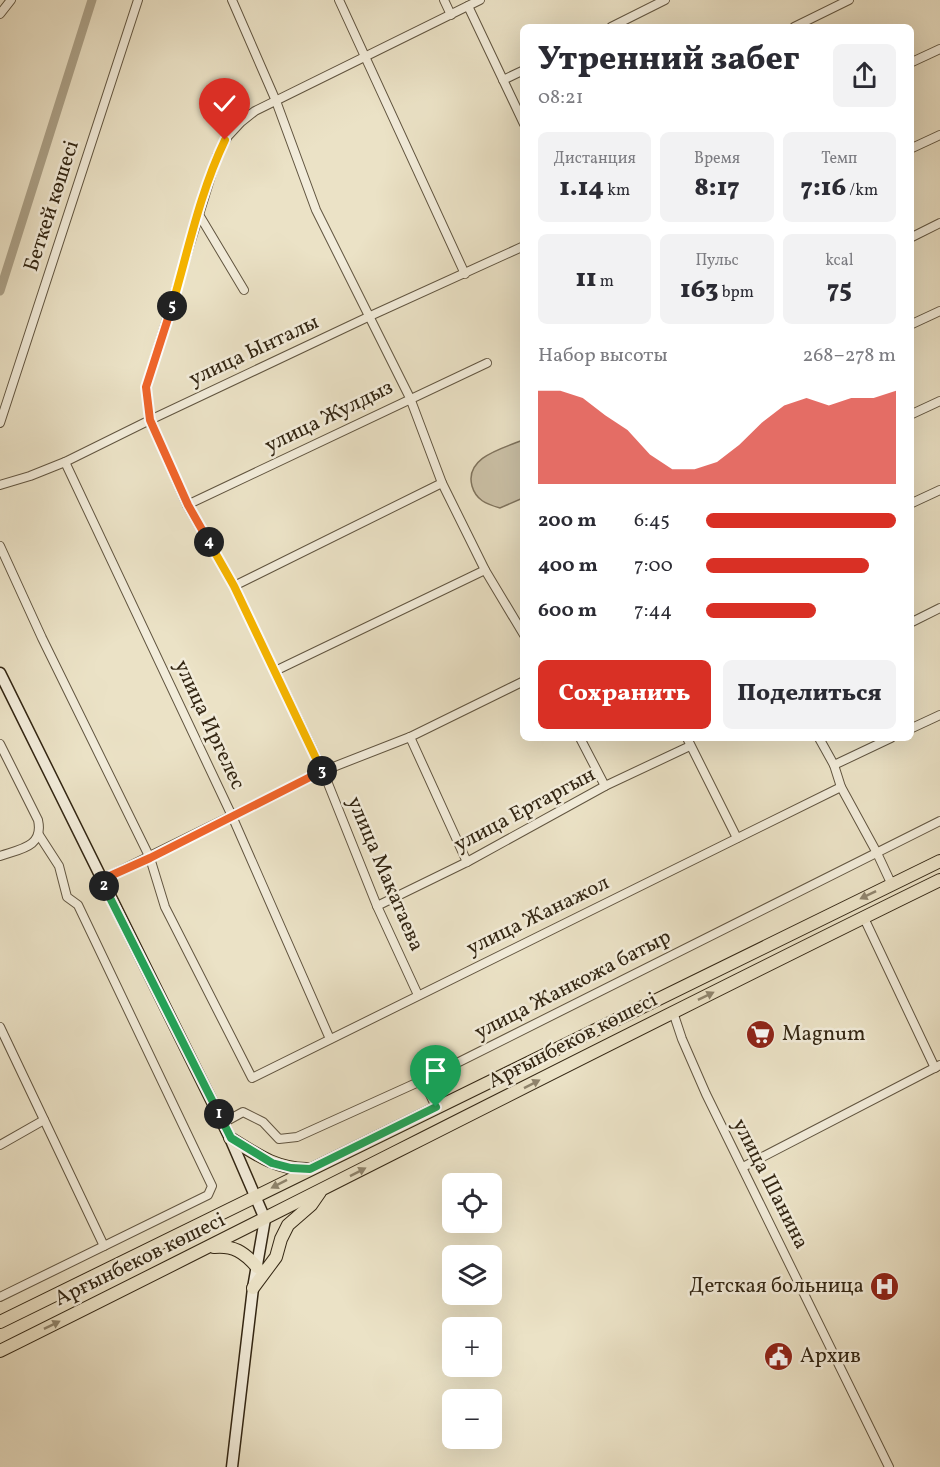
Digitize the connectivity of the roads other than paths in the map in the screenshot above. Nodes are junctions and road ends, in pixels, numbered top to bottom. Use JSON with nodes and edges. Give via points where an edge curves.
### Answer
{"nodes":[{"id":1,"x":138,"y":0,"type":"edge"},
{"id":2,"x":232,"y":0,"type":"edge"},
{"id":3,"x":339,"y":0,"type":"edge"},
{"id":4,"x":444,"y":0,"type":"edge"},
{"id":5,"x":480,"y":0,"type":"edge"},
{"id":6,"x":665,"y":0,"type":"edge"},
{"id":7,"x":849,"y":0,"type":"edge"},
{"id":8,"x":10,"y":1,"type":"edge"},
{"id":9,"x":468,"y":6,"type":"junction"},
{"id":10,"x":0,"y":14,"type":"edge"},
{"id":11,"x":451,"y":15,"type":"junction"},
{"id":12,"x":617,"y":24,"type":"edge"},
{"id":13,"x":800,"y":24,"type":"edge"},
{"id":14,"x":940,"y":49,"type":"edge"},
{"id":15,"x":365,"y":57,"type":"junction"},
{"id":16,"x":914,"y":61,"type":"edge"},
{"id":17,"x":520,"y":72,"type":"edge"},
{"id":18,"x":503,"y":80,"type":"junction"},
{"id":19,"x":276,"y":101,"type":"junction"},
{"id":20,"x":520,"y":116,"type":"edge"},
{"id":21,"x":940,"y":135,"type":"edge"},
{"id":22,"x":914,"y":147,"type":"edge"},
{"id":23,"x":198,"y":213,"type":"junction"},
{"id":24,"x":940,"y":223,"type":"edge"},
{"id":25,"x":914,"y":236,"type":"edge"},
{"id":26,"x":520,"y":248,"type":"edge"},
{"id":27,"x":465,"y":274,"type":"junction"},
{"id":28,"x":244,"y":290,"type":"dead end"},
{"id":29,"x":940,"y":311,"type":"edge"},
{"id":30,"x":368,"y":317,"type":"junction"},
{"id":31,"x":914,"y":323,"type":"edge"},
{"id":32,"x":487,"y":363,"type":"dead end"},
{"id":33,"x":410,"y":398,"type":"junction"},
{"id":34,"x":940,"y":401,"type":"edge"},
{"id":35,"x":914,"y":413,"type":"edge"},
{"id":36,"x":150,"y":420,"type":"junction"},
{"id":37,"x":0,"y":423,"type":"edge"},
{"id":38,"x":65,"y":462,"type":"junction"},
{"id":39,"x":442,"y":483,"type":"junction"},
{"id":40,"x":0,"y":485,"type":"edge"},
{"id":41,"x":940,"y":490,"type":"edge"},
{"id":42,"x":914,"y":502,"type":"edge"},
{"id":43,"x":188,"y":505,"type":"junction"},
{"id":44,"x":0,"y":546,"type":"edge"},
{"id":45,"x":485,"y":570,"type":"junction"},
{"id":46,"x":234,"y":586,"type":"junction"},
{"id":47,"x":940,"y":608,"type":"edge"},
{"id":48,"x":914,"y":621,"type":"edge"},
{"id":49,"x":520,"y":628,"type":"edge"},
{"id":50,"x":275,"y":671,"type":"junction"},
{"id":51,"x":0,"y":674,"type":"edge"},
{"id":52,"x":520,"y":683,"type":"edge"},
{"id":53,"x":940,"y":715,"type":"edge"},
{"id":54,"x":914,"y":727,"type":"edge"},
{"id":55,"x":410,"y":737,"type":"junction"},
{"id":56,"x":582,"y":741,"type":"edge"},
{"id":57,"x":821,"y":741,"type":"edge"},
{"id":58,"x":885,"y":741,"type":"edge"},
{"id":59,"x":688,"y":742,"type":"edge"},
{"id":60,"x":0,"y":744,"type":"edge"},
{"id":61,"x":834,"y":765,"type":"junction"},
{"id":62,"x":322,"y":771,"type":"junction"},
{"id":63,"x":605,"y":786,"type":"junction"},
{"id":64,"x":841,"y":787,"type":"junction"},
{"id":65,"x":232,"y":816,"type":"junction"},
{"id":66,"x":940,"y":821,"type":"edge"},
{"id":67,"x":39,"y":835,"type":"junction"},
{"id":68,"x":737,"y":838,"type":"junction"},
{"id":69,"x":877,"y":853,"type":"junction"},
{"id":70,"x":0,"y":856,"type":"edge"},
{"id":71,"x":150,"y":858,"type":"junction"},
{"id":72,"x":940,"y":861,"type":"edge"},
{"id":73,"x":467,"y":862,"type":"junction"},
{"id":74,"x":101,"y":880,"type":"junction"},
{"id":75,"x":940,"y":880,"type":"edge"},
{"id":76,"x":891,"y":884,"type":"junction"},
{"id":77,"x":377,"y":906,"type":"junction"},
{"id":78,"x":864,"y":918,"type":"junction"},
{"id":79,"x":418,"y":995,"type":"junction"},
{"id":80,"x":673,"y":1012,"type":"junction"},
{"id":81,"x":0,"y":1027,"type":"edge"},
{"id":82,"x":330,"y":1039,"type":"junction"},
{"id":83,"x":938,"y":1067,"type":"edge"},
{"id":84,"x":423,"y":1080,"type":"junction"},
{"id":85,"x":436,"y":1107,"type":"junction"},
{"id":86,"x":44,"y":1120,"type":"junction"},
{"id":87,"x":223,"y":1123,"type":"junction"},
{"id":88,"x":231,"y":1138,"type":"junction"},
{"id":89,"x":0,"y":1145,"type":"edge"},
{"id":90,"x":743,"y":1167,"type":"junction"},
{"id":91,"x":310,"y":1169,"type":"junction"},
{"id":92,"x":321,"y":1191,"type":"junction"},
{"id":93,"x":255,"y":1196,"type":"junction"},
{"id":94,"x":265,"y":1219,"type":"junction"},
{"id":95,"x":104,"y":1246,"type":"junction"},
{"id":96,"x":207,"y":1248,"type":"junction"},
{"id":97,"x":257,"y":1267,"type":"junction"},
{"id":98,"x":253,"y":1287,"type":"junction"},
{"id":99,"x":0,"y":1297,"type":"edge"},
{"id":100,"x":0,"y":1322,"type":"edge"},
{"id":101,"x":0,"y":1351,"type":"edge"},
{"id":102,"x":232,"y":1467,"type":"edge"},
{"id":103,"x":888,"y":1467,"type":"edge"}],
"edges":[{"from":1,"to":37,"type":"street","name":"Беткей көшесі"},
{"from":2,"to":19,"type":"street"},
{"from":3,"to":15,"type":"street"},
{"from":4,"to":11,"type":"street"},
{"from":5,"to":9,"type":"street","name":"улица Макатаева"},
{"from":6,"to":12,"type":"street"},
{"from":7,"to":13,"type":"street"},
{"from":8,"to":10,"type":"street"},
{"from":9,"to":11,"type":"street","name":"улица Макатаева"},
{"from":9,"to":18,"type":"street"},
{"from":11,"to":15,"type":"street","name":"улица Макатаева"},
{"from":14,"to":16,"type":"street"},
{"from":15,"to":19,"type":"street","name":"улица Макатаева"},
{"from":15,"to":27,"type":"street"},
{"from":17,"to":18,"type":"street"},
{"from":18,"to":20,"type":"street"},
{"from":19,"to":23,"type":"street","name":"улица Макатаева","via":[[255,111],[228,136]]},
{"from":19,"to":30,"type":"street","via":[[316,210]]},
{"from":21,"to":22,"type":"street"},
{"from":23,"to":28,"type":"street"},
{"from":23,"to":36,"type":"street","name":"улица Макатаева","via":[[146,387]]},
{"from":24,"to":25,"type":"street"},
{"from":26,"to":27,"type":"street","name":"улица Ынталы"},
{"from":27,"to":30,"type":"street","name":"улица Ынталы"},
{"from":29,"to":31,"type":"street"},
{"from":30,"to":33,"type":"street"},
{"from":30,"to":36,"type":"street","name":"улица Ынталы"},
{"from":32,"to":33,"type":"street","name":"улица Жулдыз"},
{"from":33,"to":39,"type":"street"},
{"from":33,"to":43,"type":"street","name":"улица Жулдыз"},
{"from":34,"to":35,"type":"street"},
{"from":36,"to":38,"type":"street","name":"улица Ынталы"},
{"from":36,"to":43,"type":"street","name":"улица Макатаева"},
{"from":38,"to":40,"type":"street","name":"улица Ынталы"},
{"from":38,"to":65,"type":"street","name":"улица Иргелес"},
{"from":39,"to":45,"type":"street"},
{"from":39,"to":46,"type":"street"},
{"from":41,"to":42,"type":"street"},
{"from":43,"to":46,"type":"street","name":"улица Макатаева"},
{"from":44,"to":71,"type":"street"},
{"from":45,"to":49,"type":"street"},
{"from":45,"to":50,"type":"street"},
{"from":46,"to":50,"type":"street","name":"улица Макатаева"},
{"from":47,"to":48,"type":"street"},
{"from":50,"to":62,"type":"street","name":"улица Макатаева"},
{"from":51,"to":74,"type":"main road"},
{"from":52,"to":55,"type":"street"},
{"from":53,"to":54,"type":"street"},
{"from":55,"to":62,"type":"street"},
{"from":55,"to":73,"type":"street"},
{"from":56,"to":63,"type":"street"},
{"from":57,"to":61,"type":"street"},
{"from":58,"to":61,"type":"street"},
{"from":59,"to":63,"type":"street","name":"улица Ертаргын"},
{"from":59,"to":68,"type":"street"},
{"from":60,"to":67,"type":"street","via":[[38,820]]},
{"from":61,"to":64,"type":"street"},
{"from":62,"to":65,"type":"street"},
{"from":62,"to":77,"type":"street","name":"улица Макатаева"},
{"from":63,"to":73,"type":"street","name":"улица Ертаргын"},
{"from":64,"to":68,"type":"street","name":"улица Жанажол"},
{"from":64,"to":69,"type":"street"},
{"from":65,"to":71,"type":"street"},
{"from":65,"to":82,"type":"street","name":"улица Иргелес"},
{"from":66,"to":69,"type":"street","name":"улица Жанкожа батыр"},
{"from":67,"to":70,"type":"street","via":[[25,848]]},
{"from":67,"to":95,"type":"street","via":[[59,866],[67,897],[78,905],[212,1186],[208,1195]]},
{"from":68,"to":79,"type":"street","name":"улица Жанажол"},
{"from":69,"to":76,"type":"street"},
{"from":69,"to":84,"type":"street","name":"улица Жанкожа батыр"},
{"from":71,"to":74,"type":"street"},
{"from":71,"to":82,"type":"street","name":"улица Жанажол","via":[[165,907],[252,1078]]},
{"from":72,"to":76,"type":"main road","name":"Арғынбеков көшесі"},
{"from":73,"to":77,"type":"street","name":"улица Ертаргын"},
{"from":74,"to":87,"type":"main road"},
{"from":75,"to":78,"type":"main road","name":"Арғынбеков көшесі"},
{"from":76,"to":85,"type":"main road","name":"Арғынбеков көшесі","one_way":true},
{"from":77,"to":79,"type":"street","name":"улица Макатаева"},
{"from":80,"to":78,"type":"main road","name":"Арғынбеков көшесі","one_way":true},
{"from":78,"to":83,"type":"street"},
{"from":79,"to":82,"type":"street","name":"улица Жанажол"},
{"from":80,"to":90,"type":"street","name":"улица Шанина","via":[[705,1094]]},
{"from":92,"to":80,"type":"main road","name":"Арғынбеков көшесі","one_way":true},
{"from":81,"to":86,"type":"street"},
{"from":83,"to":90,"type":"street"},
{"from":84,"to":85,"type":"street"},
{"from":84,"to":87,"type":"street","name":"улица Жанкожа батыр","via":[[297,1137],[279,1139],[263,1122],[243,1112]]},
{"from":85,"to":91,"type":"main road","name":"Арғынбеков көшесі"},
{"from":86,"to":89,"type":"street"},
{"from":86,"to":95,"type":"street"},
{"from":87,"to":88,"type":"main road"},
{"from":88,"to":91,"type":"main road","via":[[272,1163]]},
{"from":88,"to":93,"type":"main road"},
{"from":90,"to":103,"type":"street","name":"улица Шанина"},
{"from":91,"to":93,"type":"main road","name":"Арғынбеков көшесі","one_way":true},
{"from":92,"to":94,"type":"main road","name":"Арғынбеков көшесі"},
{"from":92,"to":98,"type":"main road","via":[[288,1225],[276,1257]]},
{"from":93,"to":94,"type":"main road"},
{"from":93,"to":100,"type":"main road","name":"Арғынбеков көшесі"},
{"from":94,"to":96,"type":"main road","name":"Арғынбеков көшесі"},
{"from":94,"to":97,"type":"main road"},
{"from":95,"to":99,"type":"street"},
{"from":96,"to":97,"type":"main road","via":[[234,1248]]},
{"from":101,"to":96,"type":"main road","name":"Арғынбеков көшесі","one_way":true},
{"from":97,"to":98,"type":"main road"},
{"from":98,"to":102,"type":"main road"}]}
